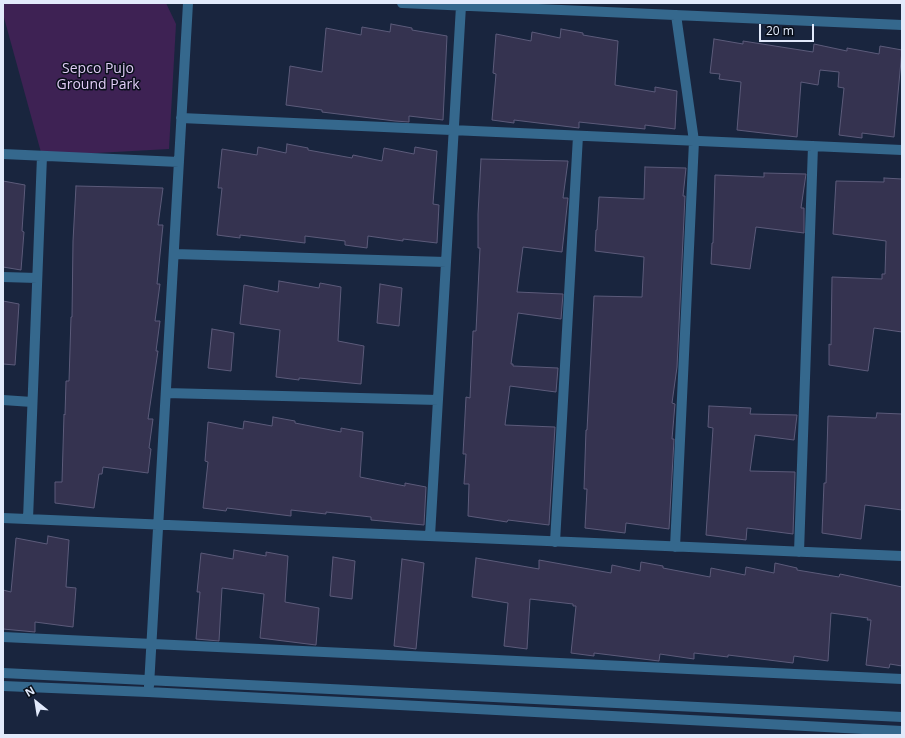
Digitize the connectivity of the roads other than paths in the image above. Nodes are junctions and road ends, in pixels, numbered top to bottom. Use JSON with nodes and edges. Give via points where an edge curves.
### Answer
{"nodes":[{"id":1,"x":188,"y":3,"type":"edge"},
{"id":2,"x":402,"y":3,"type":"edge"},
{"id":3,"x":501,"y":5,"type":"edge"},
{"id":4,"x":461,"y":6,"type":"junction"},
{"id":5,"x":676,"y":15,"type":"junction"},
{"id":6,"x":902,"y":24,"type":"edge"},
{"id":7,"x":181,"y":118,"type":"junction"},
{"id":8,"x":454,"y":130,"type":"junction"},
{"id":9,"x":578,"y":136,"type":"junction"},
{"id":10,"x":694,"y":141,"type":"junction"},
{"id":11,"x":813,"y":146,"type":"junction"},
{"id":12,"x":902,"y":150,"type":"edge"},
{"id":13,"x":3,"y":154,"type":"edge"},
{"id":14,"x":42,"y":156,"type":"junction"},
{"id":15,"x":179,"y":162,"type":"junction"},
{"id":16,"x":174,"y":254,"type":"junction"},
{"id":17,"x":446,"y":262,"type":"junction"},
{"id":18,"x":3,"y":277,"type":"edge"},
{"id":19,"x":37,"y":278,"type":"junction"},
{"id":20,"x":166,"y":393,"type":"junction"},
{"id":21,"x":3,"y":400,"type":"edge"},
{"id":22,"x":438,"y":400,"type":"junction"},
{"id":23,"x":32,"y":402,"type":"junction"},
{"id":24,"x":3,"y":518,"type":"edge"},
{"id":25,"x":28,"y":519,"type":"junction"},
{"id":26,"x":158,"y":525,"type":"junction"},
{"id":27,"x":430,"y":536,"type":"junction"},
{"id":28,"x":555,"y":542,"type":"junction"},
{"id":29,"x":675,"y":547,"type":"junction"},
{"id":30,"x":799,"y":552,"type":"junction"},
{"id":31,"x":902,"y":556,"type":"edge"},
{"id":32,"x":3,"y":637,"type":"edge"},
{"id":33,"x":151,"y":644,"type":"junction"},
{"id":34,"x":3,"y":673,"type":"edge"},
{"id":35,"x":902,"y":679,"type":"edge"},
{"id":36,"x":149,"y":680,"type":"junction"},
{"id":37,"x":3,"y":686,"type":"edge"},
{"id":38,"x":148,"y":692,"type":"junction"},
{"id":39,"x":902,"y":716,"type":"edge"},
{"id":40,"x":902,"y":731,"type":"edge"}],
"edges":[{"from":1,"to":7,"type":"street"},
{"from":2,"to":4,"type":"street"},
{"from":3,"to":4,"type":"street"},
{"from":3,"to":5,"type":"street"},
{"from":4,"to":8,"type":"street"},
{"from":5,"to":6,"type":"street"},
{"from":5,"to":10,"type":"street"},
{"from":7,"to":8,"type":"street"},
{"from":7,"to":15,"type":"street"},
{"from":8,"to":9,"type":"street"},
{"from":8,"to":17,"type":"street"},
{"from":9,"to":10,"type":"street"},
{"from":9,"to":28,"type":"street"},
{"from":10,"to":11,"type":"street"},
{"from":10,"to":29,"type":"street"},
{"from":11,"to":12,"type":"street"},
{"from":11,"to":30,"type":"street"},
{"from":13,"to":14,"type":"street"},
{"from":14,"to":15,"type":"street"},
{"from":14,"to":19,"type":"street"},
{"from":15,"to":16,"type":"street"},
{"from":16,"to":17,"type":"street"},
{"from":16,"to":20,"type":"street"},
{"from":17,"to":22,"type":"street"},
{"from":18,"to":19,"type":"street"},
{"from":19,"to":23,"type":"street"},
{"from":20,"to":22,"type":"street"},
{"from":20,"to":26,"type":"street"},
{"from":21,"to":23,"type":"street"},
{"from":22,"to":27,"type":"street"},
{"from":23,"to":25,"type":"street"},
{"from":24,"to":25,"type":"street"},
{"from":25,"to":26,"type":"street"},
{"from":26,"to":27,"type":"street"},
{"from":26,"to":33,"type":"street"},
{"from":27,"to":28,"type":"street"},
{"from":28,"to":29,"type":"street"},
{"from":29,"to":30,"type":"street"},
{"from":30,"to":31,"type":"street"},
{"from":32,"to":33,"type":"street"},
{"from":33,"to":35,"type":"street"},
{"from":33,"to":36,"type":"street"},
{"from":34,"to":36,"type":"street"},
{"from":36,"to":38,"type":"street"},
{"from":36,"to":39,"type":"street"},
{"from":37,"to":38,"type":"street"},
{"from":38,"to":40,"type":"street"}]}
